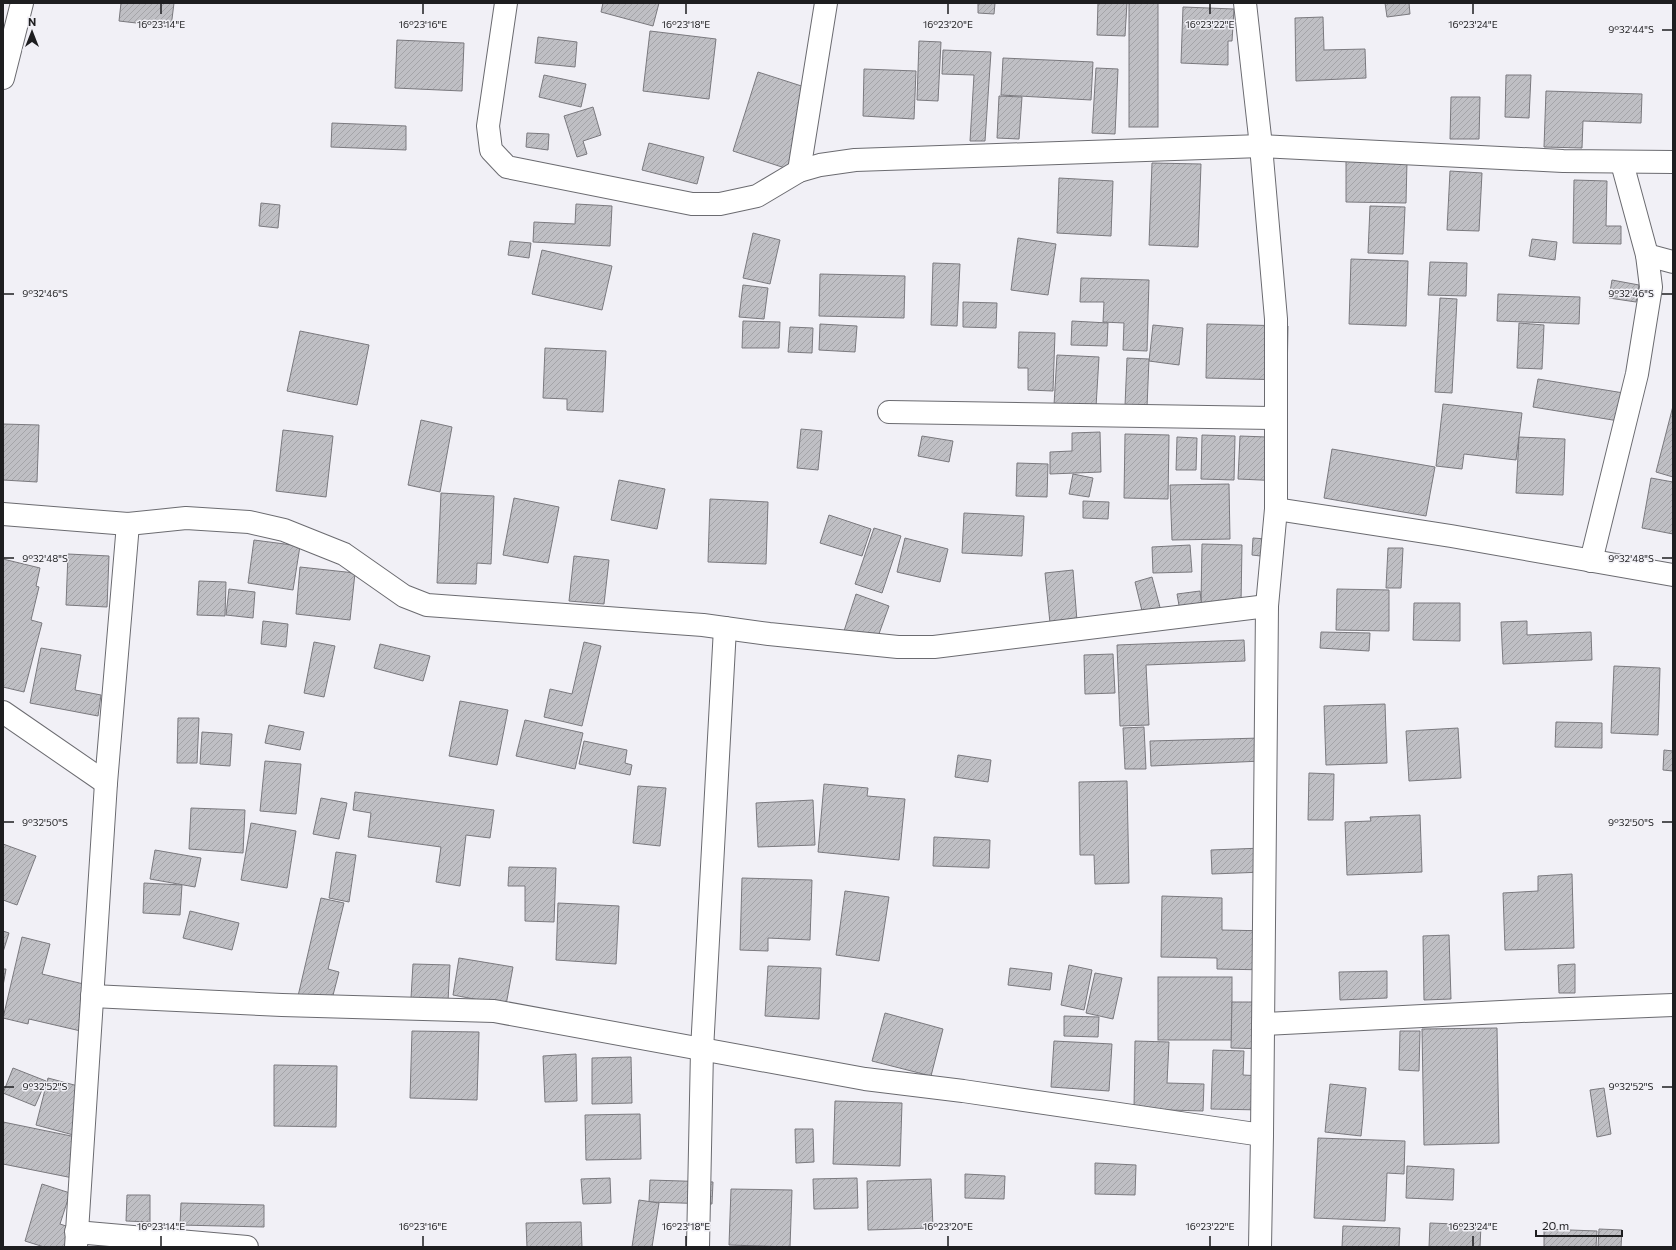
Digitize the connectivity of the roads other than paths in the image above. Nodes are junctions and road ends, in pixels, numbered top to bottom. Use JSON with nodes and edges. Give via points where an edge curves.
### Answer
{"nodes":[{"id":1,"x":22,"y":3,"type":"edge"},
{"id":2,"x":506,"y":3,"type":"edge"},
{"id":3,"x":826,"y":3,"type":"edge"},
{"id":4,"x":1245,"y":3,"type":"edge"},
{"id":5,"x":3,"y":78,"type":"edge"},
{"id":6,"x":1261,"y":146,"type":"junction"},
{"id":7,"x":1622,"y":162,"type":"junction"},
{"id":8,"x":1673,"y":162,"type":"edge"},
{"id":9,"x":799,"y":171,"type":"junction"},
{"id":10,"x":1647,"y":255,"type":"junction"},
{"id":11,"x":1673,"y":262,"type":"edge"},
{"id":12,"x":890,"y":412,"type":"dead end"},
{"id":13,"x":1276,"y":418,"type":"junction"},
{"id":14,"x":1276,"y":509,"type":"junction"},
{"id":15,"x":3,"y":514,"type":"edge"},
{"id":16,"x":128,"y":524,"type":"junction"},
{"id":17,"x":1591,"y":561,"type":"junction"},
{"id":18,"x":1673,"y":575,"type":"edge"},
{"id":19,"x":1267,"y":606,"type":"junction"},
{"id":20,"x":725,"y":628,"type":"junction"},
{"id":21,"x":3,"y":712,"type":"edge"},
{"id":22,"x":106,"y":783,"type":"junction"},
{"id":23,"x":92,"y":996,"type":"junction"},
{"id":24,"x":1673,"y":1005,"type":"edge"},
{"id":25,"x":1263,"y":1024,"type":"junction"},
{"id":26,"x":702,"y":1050,"type":"junction"},
{"id":27,"x":1262,"y":1135,"type":"junction"},
{"id":28,"x":76,"y":1239,"type":"edge"},
{"id":29,"x":247,"y":1247,"type":"edge"},
{"id":30,"x":698,"y":1247,"type":"edge"},
{"id":31,"x":1260,"y":1247,"type":"edge"}],
"edges":[{"from":1,"to":5,"type":"street"},
{"from":2,"to":9,"type":"street","via":[[488,126],[492,150],[507,167],[692,204],[720,204],[757,196]]},
{"from":3,"to":9,"type":"street"},
{"from":4,"to":6,"type":"street"},
{"from":6,"to":7,"type":"street"},
{"from":6,"to":9,"type":"street","via":[[856,160]]},
{"from":6,"to":13,"type":"street","via":[[1276,320]]},
{"from":7,"to":8,"type":"street"},
{"from":7,"to":10,"type":"street"},
{"from":10,"to":11,"type":"street"},
{"from":10,"to":17,"type":"street","via":[[1651,287],[1637,374]]},
{"from":12,"to":13,"type":"street"},
{"from":13,"to":14,"type":"street"},
{"from":14,"to":17,"type":"street"},
{"from":14,"to":19,"type":"street"},
{"from":15,"to":16,"type":"street"},
{"from":16,"to":20,"type":"street","via":[[186,518],[249,522],[284,530],[344,554],[404,596],[427,605]]},
{"from":16,"to":22,"type":"street"},
{"from":17,"to":18,"type":"street"},
{"from":19,"to":20,"type":"street","via":[[934,647],[898,647]]},
{"from":19,"to":25,"type":"street"},
{"from":20,"to":26,"type":"street"},
{"from":21,"to":22,"type":"street"},
{"from":22,"to":23,"type":"street"},
{"from":23,"to":26,"type":"street","via":[[494,1011]]},
{"from":23,"to":28,"type":"street"},
{"from":24,"to":25,"type":"street"},
{"from":25,"to":27,"type":"street"},
{"from":26,"to":27,"type":"street","via":[[865,1079],[963,1090]]},
{"from":26,"to":30,"type":"street"},
{"from":27,"to":31,"type":"street"},
{"from":28,"to":29,"type":"street"}]}
